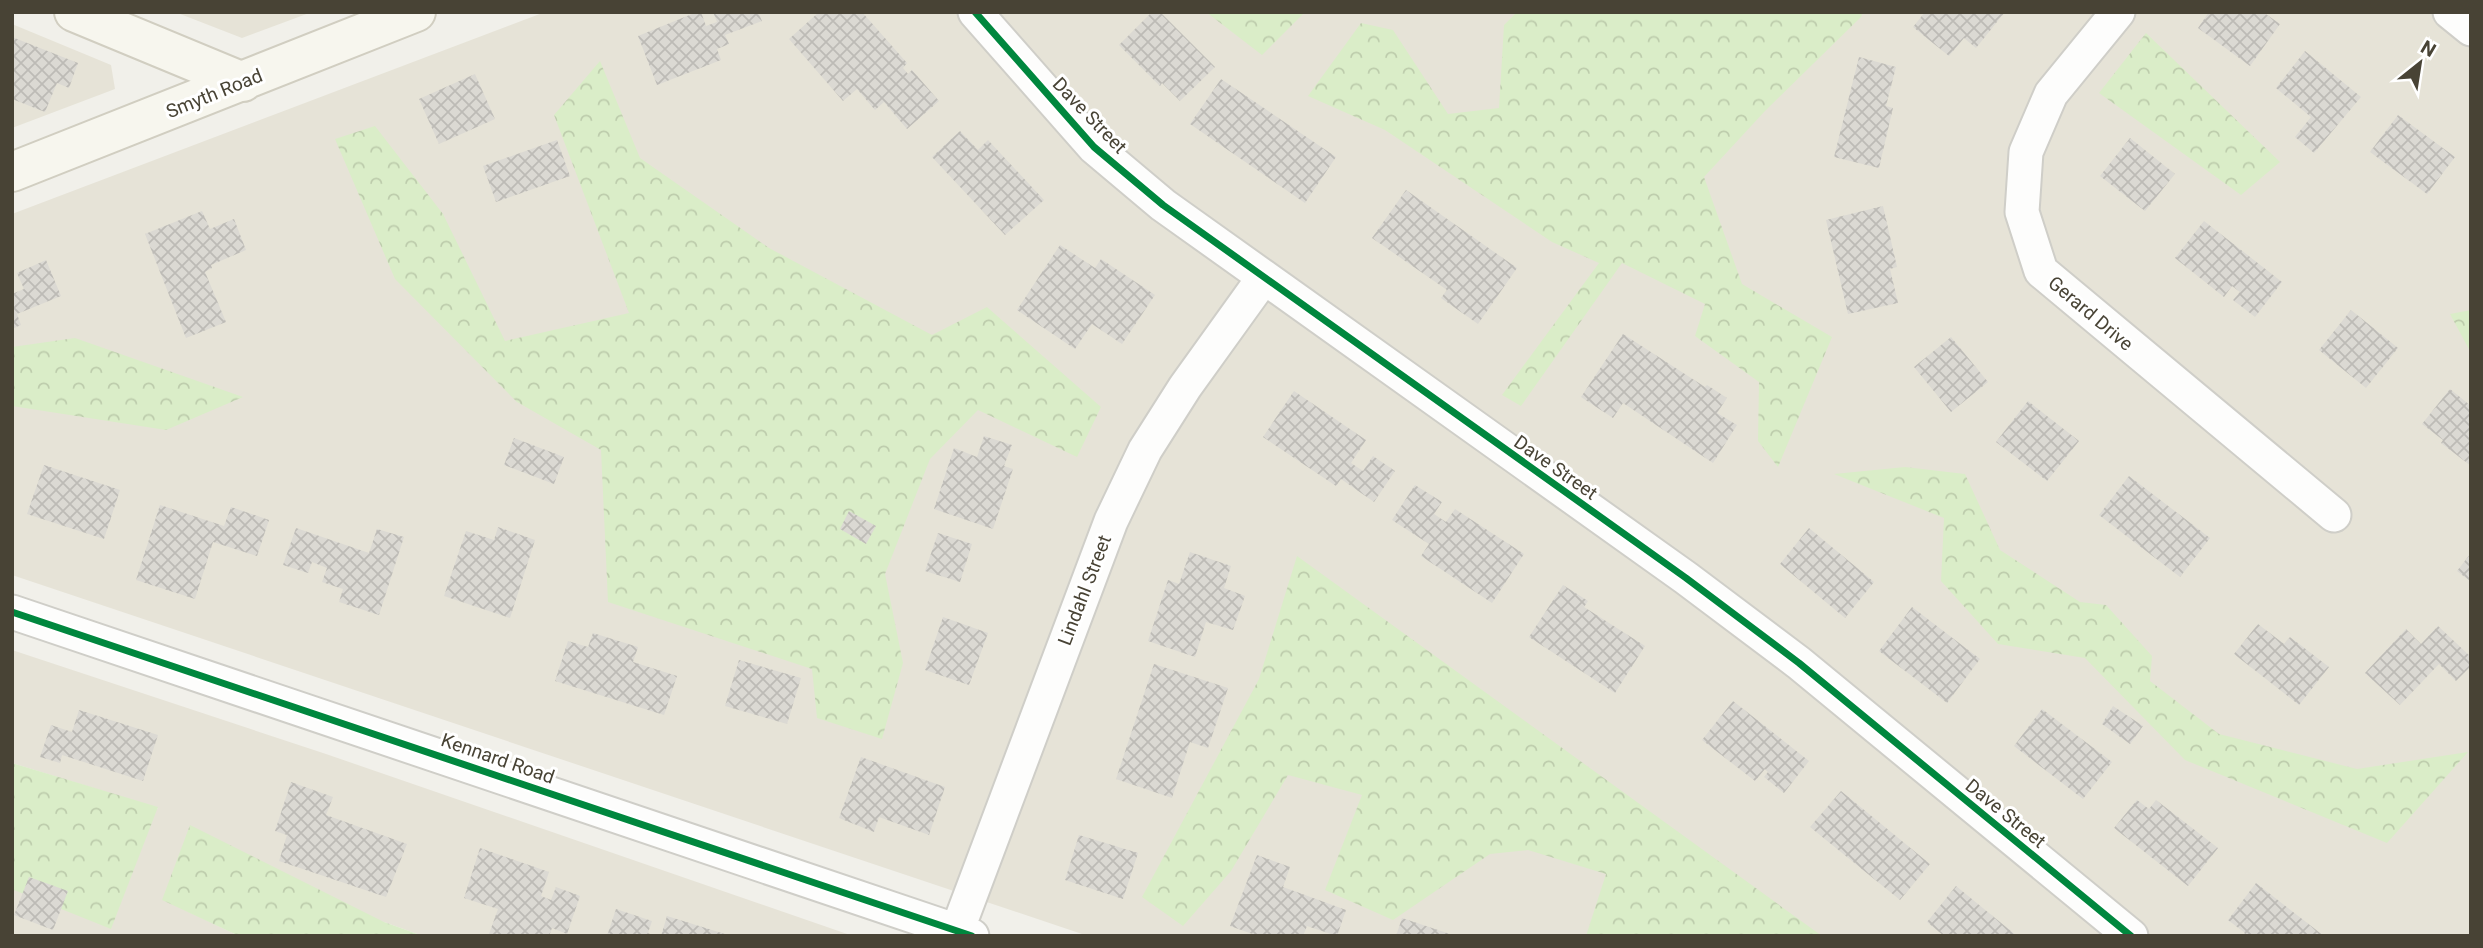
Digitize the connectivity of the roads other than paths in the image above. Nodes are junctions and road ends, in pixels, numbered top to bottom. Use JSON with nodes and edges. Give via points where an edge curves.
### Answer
{"nodes":[{"id":1,"x":416,"y":12,"type":"edge"},
{"id":2,"x":975,"y":12,"type":"edge"},
{"id":3,"x":2118,"y":12,"type":"edge"},
{"id":4,"x":2450,"y":12,"type":"edge"},
{"id":5,"x":91,"y":16,"type":"edge"},
{"id":6,"x":2471,"y":29,"type":"edge"},
{"id":7,"x":243,"y":82,"type":"junction"},
{"id":8,"x":12,"y":172,"type":"edge"},
{"id":9,"x":1264,"y":277,"type":"junction"},
{"id":10,"x":2334,"y":515,"type":"dead end"},
{"id":11,"x":12,"y":612,"type":"edge"},
{"id":12,"x":965,"y":933,"type":"edge"},
{"id":13,"x":2131,"y":936,"type":"edge"}],
"edges":[{"from":1,"to":7,"type":"street","name":"Smyth Road"},
{"from":2,"to":9,"type":"street","name":"Dave Street","via":[[1094,147],[1163,205]]},
{"from":3,"to":10,"type":"street","name":"Gerard Drive","via":[[2051,94],[2026,152],[2022,212],[2041,271]]},
{"from":4,"to":6,"type":"street"},
{"from":5,"to":7,"type":"street"},
{"from":7,"to":8,"type":"street","name":"Smyth Road"},
{"from":9,"to":12,"type":"street","name":"Lindahl Street","via":[[1151,440],[1111,521]]},
{"from":9,"to":13,"type":"street","name":"Dave Street","via":[[1799,663]]},
{"from":11,"to":12,"type":"street","name":"Kennard Road"}]}
